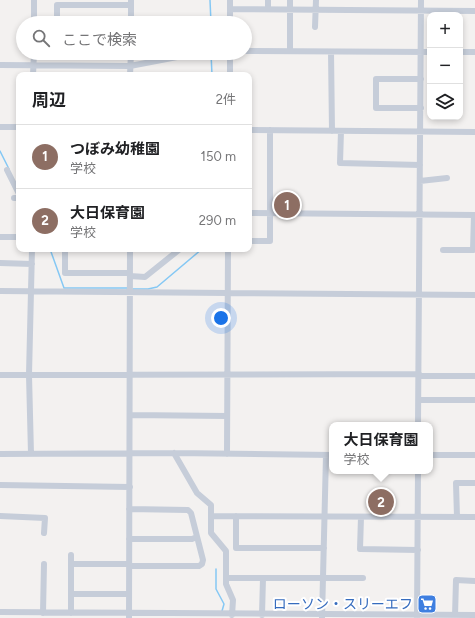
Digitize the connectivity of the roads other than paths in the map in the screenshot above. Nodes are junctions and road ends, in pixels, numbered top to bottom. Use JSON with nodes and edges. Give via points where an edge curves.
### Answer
{"nodes":[{"id":1,"x":34,"y":0,"type":"edge"},
{"id":2,"x":230,"y":0,"type":"edge"},
{"id":3,"x":268,"y":0,"type":"edge"},
{"id":4,"x":290,"y":0,"type":"edge"},
{"id":5,"x":316,"y":0,"type":"edge"},
{"id":6,"x":422,"y":0,"type":"edge"},
{"id":7,"x":131,"y":2,"type":"edge"},
{"id":8,"x":230,"y":9,"type":"junction"},
{"id":9,"x":268,"y":9,"type":"junction"},
{"id":10,"x":290,"y":10,"type":"junction"},
{"id":11,"x":316,"y":10,"type":"junction"},
{"id":12,"x":475,"y":11,"type":"edge"},
{"id":13,"x":421,"y":12,"type":"junction"},
{"id":14,"x":34,"y":16,"type":"edge"},
{"id":15,"x":57,"y":16,"type":"edge"},
{"id":16,"x":131,"y":16,"type":"edge"},
{"id":17,"x":230,"y":16,"type":"edge"},
{"id":18,"x":315,"y":27,"type":"dead end"},
{"id":19,"x":252,"y":51,"type":"edge"},
{"id":20,"x":290,"y":51,"type":"junction"},
{"id":21,"x":331,"y":52,"type":"junction"},
{"id":22,"x":421,"y":52,"type":"junction"},
{"id":23,"x":427,"y":52,"type":"edge"},
{"id":24,"x":463,"y":52,"type":"edge"},
{"id":25,"x":475,"y":52,"type":"edge"},
{"id":26,"x":33,"y":60,"type":"edge"},
{"id":27,"x":130,"y":60,"type":"edge"},
{"id":28,"x":161,"y":60,"type":"edge"},
{"id":29,"x":230,"y":60,"type":"edge"},
{"id":30,"x":0,"y":65,"type":"edge"},
{"id":31,"x":33,"y":65,"type":"junction"},
{"id":32,"x":130,"y":66,"type":"junction"},
{"id":33,"x":33,"y":72,"type":"edge"},
{"id":34,"x":130,"y":72,"type":"edge"},
{"id":35,"x":230,"y":72,"type":"edge"},
{"id":36,"x":421,"y":79,"type":"junction"},
{"id":37,"x":421,"y":108,"type":"junction"},
{"id":38,"x":0,"y":127,"type":"edge"},
{"id":39,"x":16,"y":127,"type":"edge"},
{"id":40,"x":252,"y":130,"type":"edge"},
{"id":41,"x":270,"y":130,"type":"junction"},
{"id":42,"x":332,"y":130,"type":"junction"},
{"id":43,"x":341,"y":131,"type":"junction"},
{"id":44,"x":420,"y":132,"type":"junction"},
{"id":45,"x":475,"y":132,"type":"edge"},
{"id":46,"x":420,"y":165,"type":"junction"},
{"id":47,"x":7,"y":170,"type":"dead end"},
{"id":48,"x":447,"y":178,"type":"dead end"},
{"id":49,"x":420,"y":181,"type":"junction"},
{"id":50,"x":16,"y":193,"type":"edge"},
{"id":51,"x":252,"y":213,"type":"edge"},
{"id":52,"x":270,"y":213,"type":"junction"},
{"id":53,"x":420,"y":214,"type":"junction"},
{"id":54,"x":475,"y":215,"type":"edge"},
{"id":55,"x":0,"y":237,"type":"edge"},
{"id":56,"x":16,"y":237,"type":"edge"},
{"id":57,"x":252,"y":241,"type":"edge"},
{"id":58,"x":443,"y":250,"type":"dead end"},
{"id":59,"x":32,"y":252,"type":"edge"},
{"id":60,"x":65,"y":252,"type":"edge"},
{"id":61,"x":130,"y":252,"type":"edge"},
{"id":62,"x":176,"y":252,"type":"edge"},
{"id":63,"x":228,"y":252,"type":"edge"},
{"id":64,"x":0,"y":263,"type":"edge"},
{"id":65,"x":32,"y":264,"type":"junction"},
{"id":66,"x":130,"y":274,"type":"junction"},
{"id":67,"x":131,"y":290,"type":"junction"},
{"id":68,"x":0,"y":291,"type":"edge"},
{"id":69,"x":30,"y":291,"type":"junction"},
{"id":70,"x":228,"y":293,"type":"junction"},
{"id":71,"x":419,"y":295,"type":"junction"},
{"id":72,"x":475,"y":295,"type":"edge"},
{"id":73,"x":0,"y":375,"type":"edge"},
{"id":74,"x":29,"y":375,"type":"junction"},
{"id":75,"x":130,"y":375,"type":"junction"},
{"id":76,"x":228,"y":375,"type":"junction"},
{"id":77,"x":419,"y":375,"type":"junction"},
{"id":78,"x":475,"y":376,"type":"edge"},
{"id":79,"x":419,"y":400,"type":"junction"},
{"id":80,"x":475,"y":400,"type":"edge"},
{"id":81,"x":130,"y":415,"type":"junction"},
{"id":82,"x":227,"y":416,"type":"junction"},
{"id":83,"x":418,"y":422,"type":"edge"},
{"id":84,"x":174,"y":453,"type":"junction"},
{"id":85,"x":0,"y":454,"type":"edge"},
{"id":86,"x":31,"y":454,"type":"junction"},
{"id":87,"x":129,"y":454,"type":"junction"},
{"id":88,"x":227,"y":454,"type":"junction"},
{"id":89,"x":329,"y":455,"type":"edge"},
{"id":90,"x":433,"y":455,"type":"edge"},
{"id":91,"x":475,"y":455,"type":"edge"},
{"id":92,"x":418,"y":474,"type":"edge"},
{"id":93,"x":475,"y":483,"type":"edge"},
{"id":94,"x":0,"y":485,"type":"edge"},
{"id":95,"x":130,"y":487,"type":"junction"},
{"id":96,"x":129,"y":509,"type":"junction"},
{"id":97,"x":0,"y":516,"type":"edge"},
{"id":98,"x":211,"y":516,"type":"junction"},
{"id":99,"x":236,"y":516,"type":"junction"},
{"id":100,"x":325,"y":516,"type":"junction"},
{"id":101,"x":360,"y":516,"type":"junction"},
{"id":102,"x":418,"y":517,"type":"junction"},
{"id":103,"x":457,"y":517,"type":"junction"},
{"id":104,"x":475,"y":517,"type":"edge"},
{"id":105,"x":44,"y":534,"type":"dead end"},
{"id":106,"x":197,"y":537,"type":"junction"},
{"id":107,"x":129,"y":539,"type":"junction"},
{"id":108,"x":324,"y":548,"type":"junction"},
{"id":109,"x":418,"y":550,"type":"junction"},
{"id":110,"x":71,"y":555,"type":"dead end"},
{"id":111,"x":44,"y":564,"type":"dead end"},
{"id":112,"x":71,"y":564,"type":"junction"},
{"id":113,"x":129,"y":565,"type":"junction"},
{"id":114,"x":323,"y":577,"type":"junction"},
{"id":115,"x":226,"y":578,"type":"junction"},
{"id":116,"x":263,"y":578,"type":"junction"},
{"id":117,"x":363,"y":578,"type":"dead end"},
{"id":118,"x":475,"y":581,"type":"edge"},
{"id":119,"x":71,"y":594,"type":"junction"},
{"id":120,"x":129,"y":594,"type":"junction"},
{"id":121,"x":0,"y":612,"type":"edge"},
{"id":122,"x":43,"y":613,"type":"junction"},
{"id":123,"x":71,"y":613,"type":"junction"},
{"id":124,"x":129,"y":615,"type":"edge"},
{"id":125,"x":232,"y":615,"type":"junction"},
{"id":126,"x":262,"y":615,"type":"junction"},
{"id":127,"x":455,"y":616,"type":"junction"},
{"id":128,"x":473,"y":616,"type":"edge"},
{"id":129,"x":322,"y":617,"type":"edge"},
{"id":130,"x":417,"y":617,"type":"edge"}],
"edges":[{"from":1,"to":14,"type":"street"},
{"from":2,"to":8,"type":"street"},
{"from":3,"to":9,"type":"street"},
{"from":4,"to":10,"type":"street"},
{"from":5,"to":11,"type":"street"},
{"from":6,"to":13,"type":"street"},
{"from":7,"to":15,"type":"street","via":[[57,5]]},
{"from":7,"to":16,"type":"street"},
{"from":8,"to":9,"type":"street"},
{"from":8,"to":17,"type":"street"},
{"from":9,"to":10,"type":"street"},
{"from":10,"to":11,"type":"street"},
{"from":10,"to":20,"type":"street"},
{"from":11,"to":13,"type":"street"},
{"from":11,"to":18,"type":"street"},
{"from":12,"to":13,"type":"street"},
{"from":13,"to":22,"type":"street"},
{"from":19,"to":20,"type":"street"},
{"from":20,"to":21,"type":"street"},
{"from":21,"to":22,"type":"street"},
{"from":21,"to":42,"type":"street"},
{"from":22,"to":23,"type":"street"},
{"from":22,"to":36,"type":"street"},
{"from":24,"to":25,"type":"street"},
{"from":26,"to":31,"type":"street"},
{"from":27,"to":32,"type":"street"},
{"from":28,"to":32,"type":"street"},
{"from":29,"to":35,"type":"street"},
{"from":30,"to":31,"type":"street"},
{"from":31,"to":32,"type":"street"},
{"from":31,"to":33,"type":"street"},
{"from":32,"to":34,"type":"street"},
{"from":36,"to":37,"type":"street"},
{"from":36,"to":37,"type":"street","via":[[376,79],[376,108]]},
{"from":37,"to":44,"type":"street"},
{"from":38,"to":39,"type":"street"},
{"from":40,"to":41,"type":"street"},
{"from":41,"to":42,"type":"street"},
{"from":41,"to":52,"type":"street"},
{"from":42,"to":43,"type":"street"},
{"from":43,"to":44,"type":"street"},
{"from":43,"to":46,"type":"street","via":[[340,163]]},
{"from":44,"to":45,"type":"street"},
{"from":44,"to":46,"type":"street"},
{"from":46,"to":49,"type":"street"},
{"from":47,"to":50,"type":"street"},
{"from":48,"to":49,"type":"street"},
{"from":49,"to":53,"type":"street"},
{"from":51,"to":52,"type":"street"},
{"from":52,"to":53,"type":"street"},
{"from":52,"to":57,"type":"street","via":[[270,241]]},
{"from":53,"to":54,"type":"street"},
{"from":53,"to":71,"type":"street"},
{"from":54,"to":58,"type":"street","via":[[473,250]]},
{"from":55,"to":56,"type":"street"},
{"from":59,"to":65,"type":"street"},
{"from":60,"to":66,"type":"street","via":[[65,273]]},
{"from":61,"to":66,"type":"street"},
{"from":62,"to":66,"type":"street","via":[[145,277]]},
{"from":63,"to":70,"type":"street"},
{"from":64,"to":65,"type":"street"},
{"from":65,"to":69,"type":"street"},
{"from":66,"to":67,"type":"street"},
{"from":67,"to":69,"type":"street"},
{"from":67,"to":70,"type":"street"},
{"from":67,"to":75,"type":"street"},
{"from":68,"to":69,"type":"street"},
{"from":69,"to":74,"type":"street"},
{"from":70,"to":71,"type":"street"},
{"from":70,"to":76,"type":"street"},
{"from":71,"to":72,"type":"street"},
{"from":71,"to":77,"type":"street"},
{"from":73,"to":74,"type":"street"},
{"from":74,"to":75,"type":"street"},
{"from":74,"to":86,"type":"street"},
{"from":75,"to":76,"type":"street"},
{"from":75,"to":81,"type":"street"},
{"from":76,"to":77,"type":"street"},
{"from":76,"to":82,"type":"street"},
{"from":77,"to":78,"type":"street"},
{"from":77,"to":79,"type":"street"},
{"from":79,"to":80,"type":"street"},
{"from":79,"to":83,"type":"street"},
{"from":81,"to":82,"type":"street"},
{"from":81,"to":87,"type":"street"},
{"from":82,"to":88,"type":"street"},
{"from":84,"to":87,"type":"street"},
{"from":84,"to":88,"type":"street"},
{"from":84,"to":98,"type":"street","via":[[197,493],[211,505]]},
{"from":85,"to":86,"type":"street"},
{"from":86,"to":87,"type":"street"},
{"from":87,"to":95,"type":"street"},
{"from":88,"to":89,"type":"street"},
{"from":89,"to":100,"type":"street"},
{"from":90,"to":91,"type":"street"},
{"from":92,"to":102,"type":"street"},
{"from":93,"to":103,"type":"street","via":[[456,483]]},
{"from":94,"to":95,"type":"street"},
{"from":95,"to":96,"type":"street"},
{"from":96,"to":106,"type":"street","via":[[188,510]]},
{"from":96,"to":107,"type":"street"},
{"from":97,"to":105,"type":"street","via":[[44,518]]},
{"from":98,"to":99,"type":"street"},
{"from":98,"to":115,"type":"street","via":[[211,533],[226,551]]},
{"from":99,"to":100,"type":"street"},
{"from":99,"to":108,"type":"street","via":[[236,548]]},
{"from":100,"to":101,"type":"street"},
{"from":100,"to":108,"type":"street"},
{"from":101,"to":102,"type":"street"},
{"from":101,"to":109,"type":"street","via":[[360,549]]},
{"from":102,"to":103,"type":"street"},
{"from":102,"to":109,"type":"street"},
{"from":103,"to":104,"type":"street"},
{"from":106,"to":107,"type":"street"},
{"from":106,"to":113,"type":"street","via":[[203,560],[199,566]]},
{"from":107,"to":113,"type":"street"},
{"from":108,"to":114,"type":"street"},
{"from":109,"to":130,"type":"street"},
{"from":110,"to":112,"type":"street"},
{"from":111,"to":122,"type":"street"},
{"from":112,"to":113,"type":"street"},
{"from":112,"to":119,"type":"street"},
{"from":113,"to":120,"type":"street"},
{"from":114,"to":116,"type":"street"},
{"from":114,"to":117,"type":"street"},
{"from":114,"to":129,"type":"street"},
{"from":115,"to":116,"type":"street"},
{"from":115,"to":125,"type":"street","via":[[233,600]]},
{"from":116,"to":126,"type":"street"},
{"from":118,"to":127,"type":"street","via":[[456,580]]},
{"from":119,"to":120,"type":"street"},
{"from":119,"to":123,"type":"street"},
{"from":120,"to":124,"type":"street"},
{"from":121,"to":122,"type":"street"},
{"from":122,"to":123,"type":"street"},
{"from":123,"to":124,"type":"street"},
{"from":124,"to":125,"type":"street"},
{"from":125,"to":126,"type":"street"},
{"from":126,"to":129,"type":"street"},
{"from":127,"to":128,"type":"street"},
{"from":127,"to":130,"type":"street"},
{"from":129,"to":130,"type":"street"}]}
